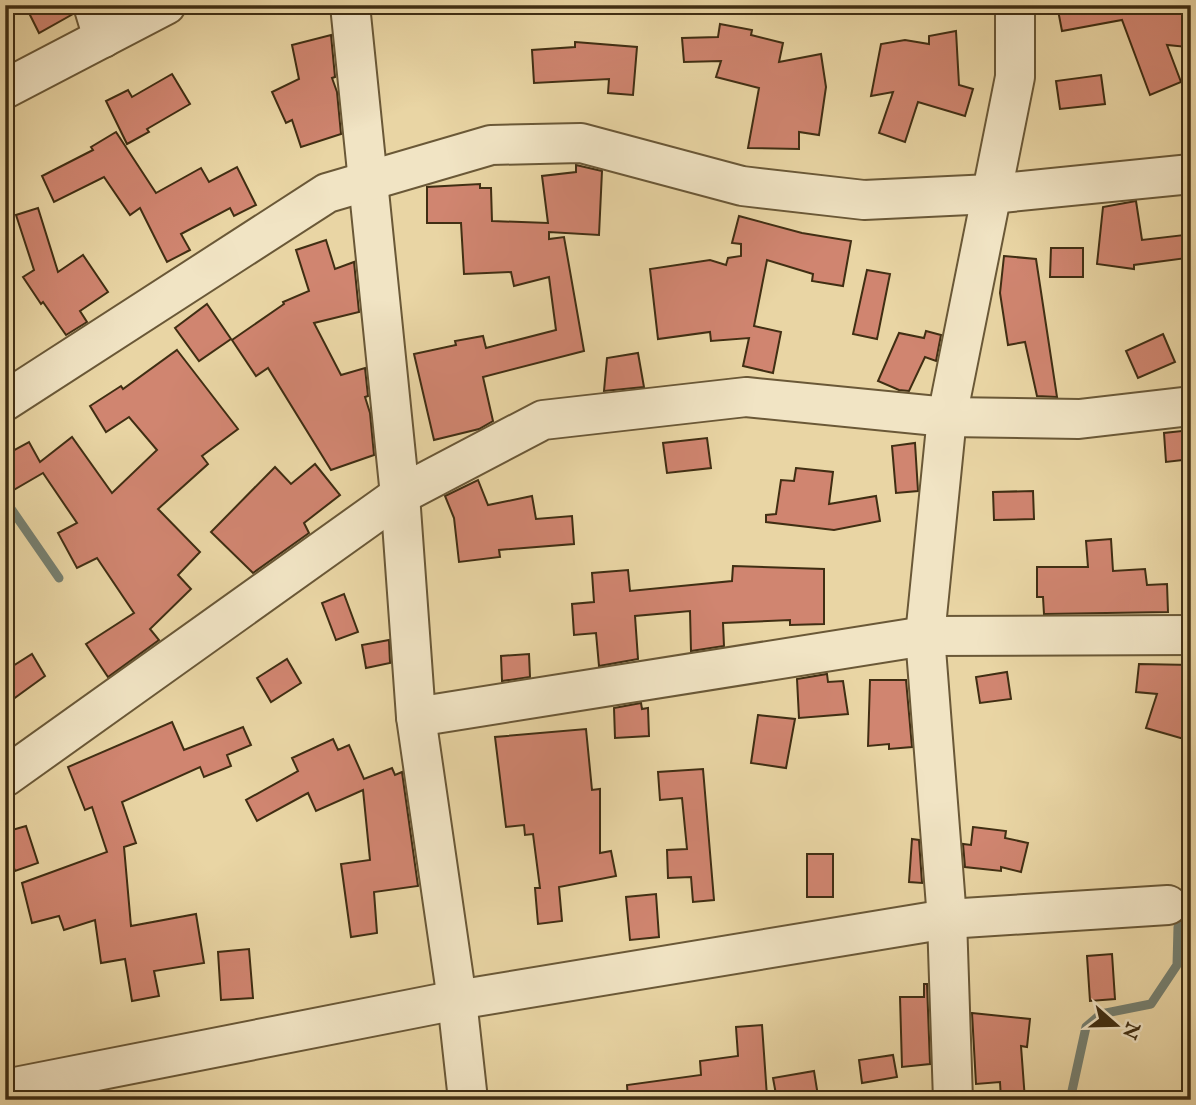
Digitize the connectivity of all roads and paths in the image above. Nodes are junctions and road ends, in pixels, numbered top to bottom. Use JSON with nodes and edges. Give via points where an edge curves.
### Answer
{"nodes":[{"id":1,"x":166,"y":5,"type":"edge"},
{"id":2,"x":350,"y":5,"type":"edge"},
{"id":3,"x":1015,"y":5,"type":"edge"},
{"id":4,"x":98,"y":22,"type":"edge"},
{"id":5,"x":5,"y":89,"type":"edge"},
{"id":6,"x":1191,"y":174,"type":"edge"},
{"id":7,"x":369,"y":180,"type":"junction"},
{"id":8,"x":991,"y":194,"type":"junction"},
{"id":9,"x":5,"y":401,"type":"edge"},
{"id":10,"x":1191,"y":406,"type":"edge"},
{"id":11,"x":947,"y":417,"type":"junction"},
{"id":12,"x":400,"y":495,"type":"junction"},
{"id":13,"x":1191,"y":635,"type":"edge"},
{"id":14,"x":925,"y":636,"type":"junction"},
{"id":15,"x":416,"y":717,"type":"junction"},
{"id":16,"x":5,"y":777,"type":"edge"},
{"id":17,"x":1168,"y":905,"type":"dead end"},
{"id":18,"x":947,"y":919,"type":"junction"},
{"id":19,"x":457,"y":1000,"type":"junction"},
{"id":20,"x":5,"y":1089,"type":"edge"},
{"id":21,"x":468,"y":1100,"type":"edge"},
{"id":22,"x":953,"y":1100,"type":"edge"}],
"edges":[{"from":1,"to":4,"type":"street"},
{"from":2,"to":7,"type":"street"},
{"from":3,"to":8,"type":"street","via":[[1015,77]]},
{"from":4,"to":5,"type":"street"},
{"from":6,"to":8,"type":"street"},
{"from":7,"to":8,"type":"street","via":[[491,145],[581,143],[742,186],[864,200]]},
{"from":7,"to":9,"type":"street","via":[[327,193]]},
{"from":7,"to":12,"type":"street"},
{"from":8,"to":11,"type":"street"},
{"from":10,"to":11,"type":"street","via":[[1079,419]]},
{"from":11,"to":12,"type":"street","via":[[746,397],[543,420]]},
{"from":11,"to":14,"type":"street"},
{"from":12,"to":15,"type":"street"},
{"from":12,"to":16,"type":"street"},
{"from":13,"to":14,"type":"street"},
{"from":14,"to":15,"type":"street"},
{"from":14,"to":18,"type":"street"},
{"from":15,"to":19,"type":"street"},
{"from":17,"to":18,"type":"street"},
{"from":18,"to":19,"type":"street"},
{"from":18,"to":22,"type":"street"},
{"from":19,"to":20,"type":"street"},
{"from":19,"to":21,"type":"street"}]}
